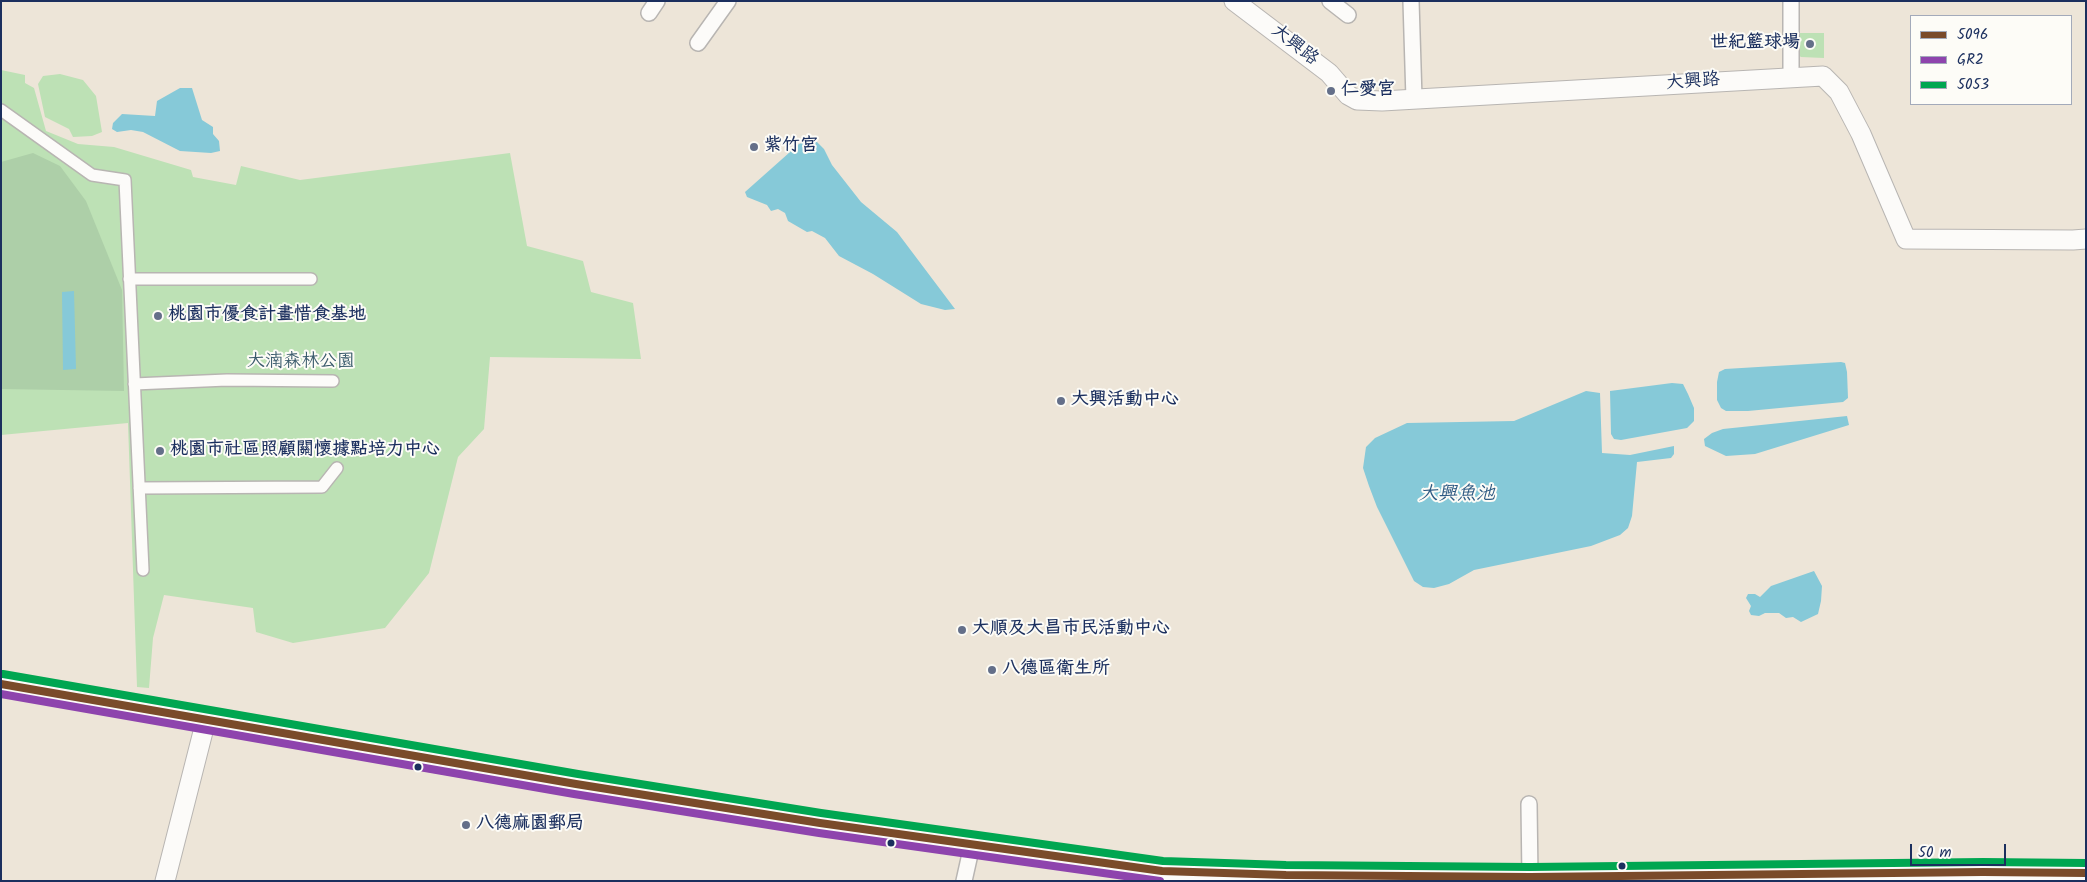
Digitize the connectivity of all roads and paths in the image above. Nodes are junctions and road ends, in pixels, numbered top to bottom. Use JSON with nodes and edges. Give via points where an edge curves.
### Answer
{"nodes":[{"id":1,"x":728,"y":1,"type":"edge"},
{"id":2,"x":1234,"y":1,"type":"edge"},
{"id":3,"x":1330,"y":1,"type":"edge"},
{"id":4,"x":1411,"y":1,"type":"edge"},
{"id":5,"x":1791,"y":1,"type":"edge"},
{"id":6,"x":1348,"y":14,"type":"dead end"},
{"id":7,"x":698,"y":43,"type":"dead end"},
{"id":8,"x":1791,"y":78,"type":"junction"},
{"id":9,"x":1414,"y":99,"type":"junction"},
{"id":10,"x":1,"y":110,"type":"edge"},
{"id":11,"x":2086,"y":239,"type":"edge"},
{"id":12,"x":129,"y":279,"type":"junction"},
{"id":13,"x":311,"y":279,"type":"dead end"},
{"id":14,"x":333,"y":381,"type":"dead end"},
{"id":15,"x":134,"y":384,"type":"junction"},
{"id":16,"x":338,"y":468,"type":"dead end"},
{"id":17,"x":139,"y":488,"type":"junction"},
{"id":18,"x":143,"y":570,"type":"dead end"},
{"id":19,"x":1,"y":684,"type":"edge"},
{"id":20,"x":206,"y":720,"type":"junction"},
{"id":21,"x":1529,"y":804,"type":"dead end"},
{"id":22,"x":972,"y":845,"type":"junction"},
{"id":23,"x":2086,"y":873,"type":"edge"},
{"id":24,"x":1153,"y":875,"type":"edge"},
{"id":25,"x":1821,"y":877,"type":"edge"},
{"id":26,"x":1423,"y":878,"type":"edge"},
{"id":27,"x":1540,"y":878,"type":"edge"},
{"id":28,"x":164,"y":881,"type":"edge"},
{"id":29,"x":964,"y":881,"type":"edge"}],
"edges":[{"from":1,"to":7,"type":"street"},
{"from":2,"to":9,"type":"street","name":"大興路","via":[[1329,73],[1348,95],[1357,100]]},
{"from":3,"to":6,"type":"street"},
{"from":4,"to":9,"type":"street"},
{"from":5,"to":8,"type":"street"},
{"from":8,"to":9,"type":"street","name":"大興路"},
{"from":8,"to":11,"type":"street","name":"大興路","via":[[1823,76],[1839,92],[1861,134],[1906,239]]},
{"from":10,"to":12,"type":"street","via":[[92,175],[125,180]]},
{"from":12,"to":13,"type":"street"},
{"from":12,"to":15,"type":"street"},
{"from":14,"to":15,"type":"street","via":[[226,380]]},
{"from":15,"to":17,"type":"street"},
{"from":16,"to":17,"type":"street","via":[[322,487]]},
{"from":17,"to":18,"type":"street"},
{"from":19,"to":20,"type":"main road"},
{"from":20,"to":22,"type":"main road","via":[[576,784]]},
{"from":20,"to":28,"type":"street"},
{"from":21,"to":27,"type":"street"},
{"from":22,"to":24,"type":"main road"},
{"from":22,"to":29,"type":"street"},
{"from":23,"to":25,"type":"main road","via":[[1983,872]]},
{"from":24,"to":26,"type":"main road"},
{"from":25,"to":27,"type":"main road"},
{"from":26,"to":27,"type":"main road"}]}
